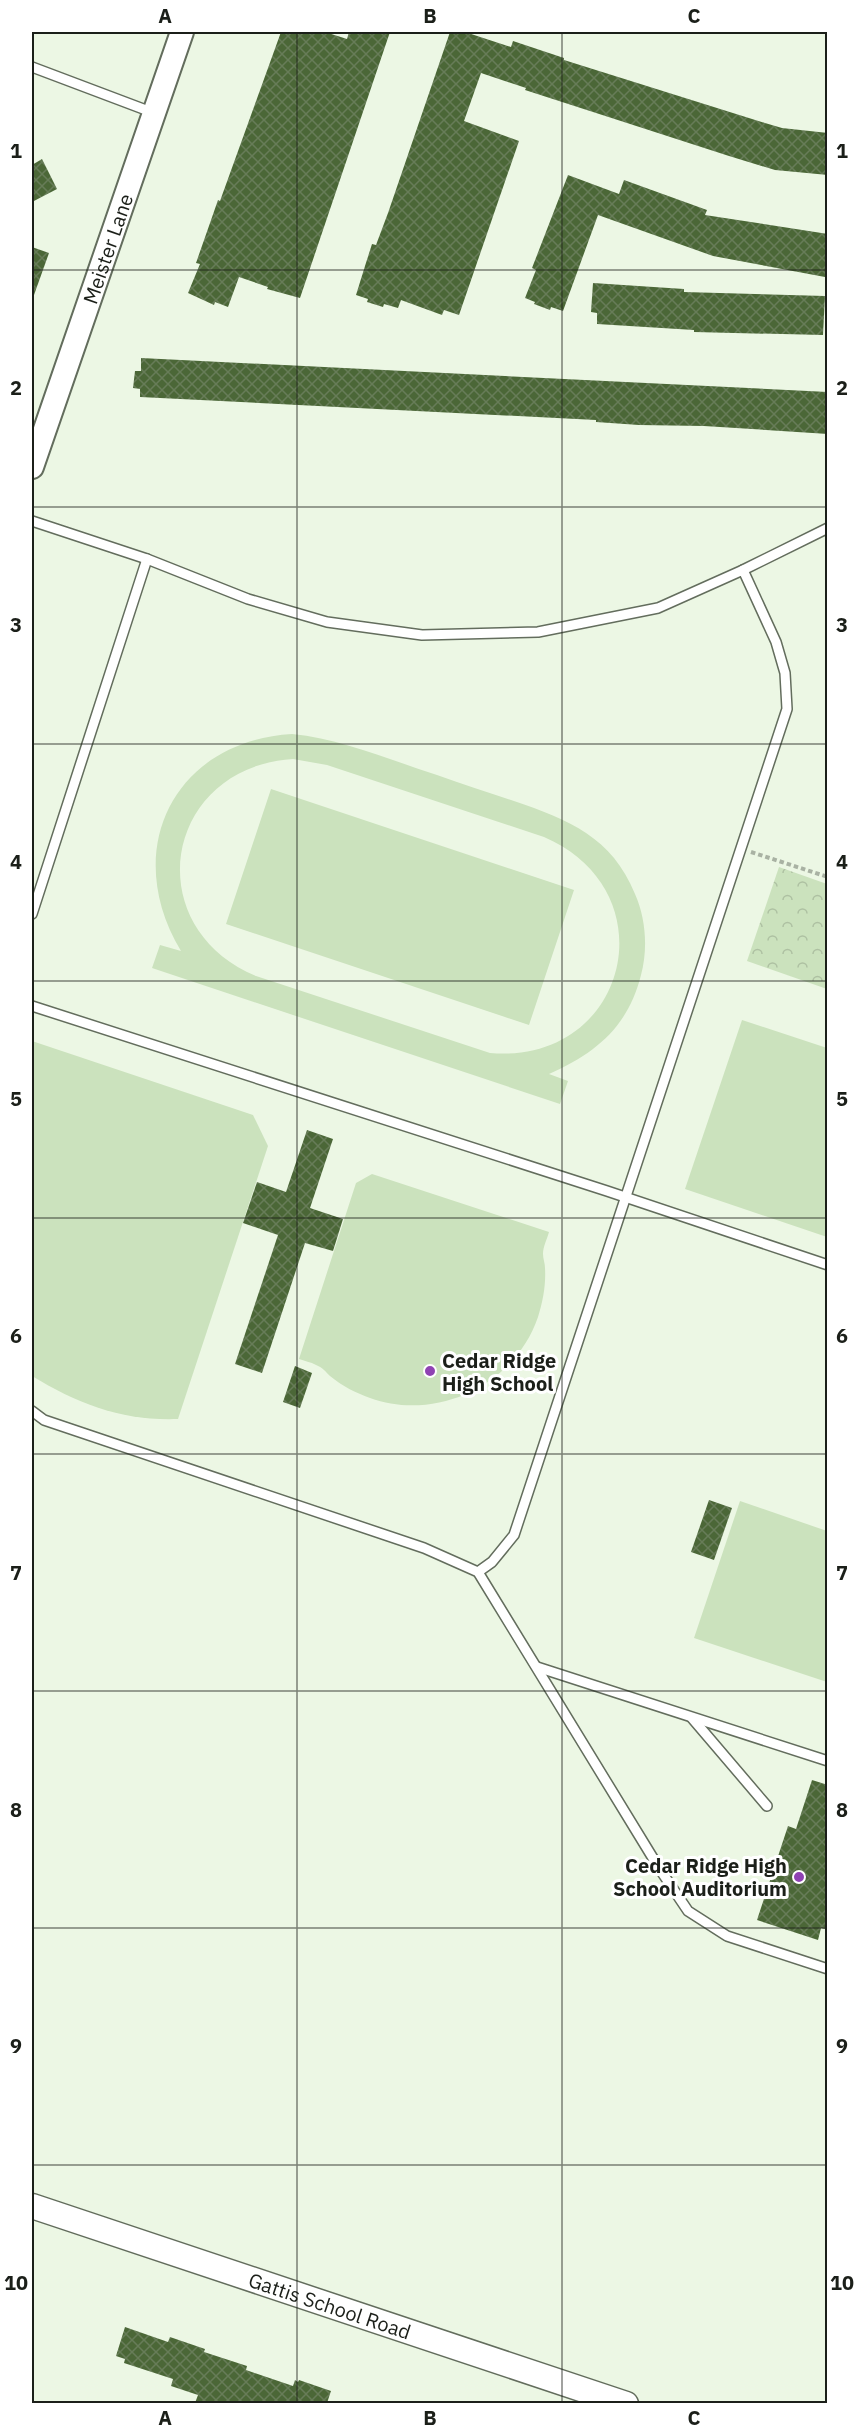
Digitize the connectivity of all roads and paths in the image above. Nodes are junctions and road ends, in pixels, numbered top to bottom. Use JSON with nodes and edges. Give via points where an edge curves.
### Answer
{"nodes":[{"id":1,"x":182,"y":32,"type":"edge"},
{"id":2,"x":32,"y":67,"type":"edge"},
{"id":3,"x":154,"y":113,"type":"junction"},
{"id":4,"x":32,"y":467,"type":"edge"},
{"id":5,"x":32,"y":521,"type":"edge"},
{"id":6,"x":828,"y":528,"type":"edge"},
{"id":7,"x":147,"y":559,"type":"junction"},
{"id":8,"x":743,"y":570,"type":"junction"},
{"id":9,"x":741,"y":849,"type":"junction"},
{"id":10,"x":828,"y":878,"type":"edge"},
{"id":11,"x":32,"y":914,"type":"edge"},
{"id":12,"x":32,"y":1006,"type":"edge"},
{"id":13,"x":626,"y":1197,"type":"junction"},
{"id":14,"x":828,"y":1265,"type":"edge"},
{"id":15,"x":32,"y":1411,"type":"edge"},
{"id":16,"x":478,"y":1572,"type":"junction"},
{"id":17,"x":537,"y":1667,"type":"junction"},
{"id":18,"x":691,"y":1716,"type":"junction"},
{"id":19,"x":828,"y":1761,"type":"edge"},
{"id":20,"x":768,"y":1806,"type":"dead end"},
{"id":21,"x":828,"y":1969,"type":"edge"},
{"id":22,"x":32,"y":2206,"type":"edge"},
{"id":23,"x":626,"y":2403,"type":"edge"}],
"edges":[{"from":1,"to":3,"type":"street","name":"Meister Lane"},
{"from":2,"to":3,"type":"lane"},
{"from":3,"to":4,"type":"street","name":"Meister Lane"},
{"from":5,"to":7,"type":"lane"},
{"from":6,"to":8,"type":"lane"},
{"from":7,"to":8,"type":"lane","via":[[248,599],[327,622],[422,635],[538,632],[658,608]]},
{"from":7,"to":11,"type":"lane"},
{"from":8,"to":9,"type":"lane","via":[[776,642],[785,673],[787,709]]},
{"from":9,"to":10,"type":"path"},
{"from":9,"to":13,"type":"lane"},
{"from":12,"to":13,"type":"lane"},
{"from":13,"to":14,"type":"lane"},
{"from":13,"to":16,"type":"lane","via":[[514,1535],[492,1562]]},
{"from":15,"to":16,"type":"lane","via":[[45,1420],[424,1548]]},
{"from":16,"to":17,"type":"lane"},
{"from":17,"to":18,"type":"lane"},
{"from":17,"to":21,"type":"lane","via":[[688,1911],[727,1936]]},
{"from":18,"to":19,"type":"lane"},
{"from":18,"to":20,"type":"lane"},
{"from":22,"to":23,"type":"main road","name":"Gattis School Road"}]}
